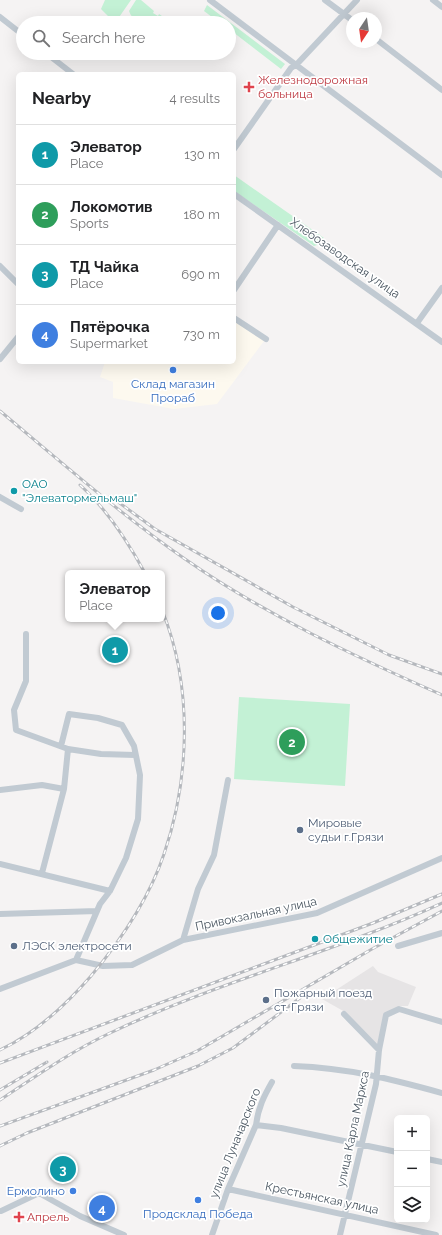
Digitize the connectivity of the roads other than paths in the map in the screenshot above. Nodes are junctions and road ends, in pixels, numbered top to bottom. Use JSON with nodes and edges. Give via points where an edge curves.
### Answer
{"nodes":[{"id":1,"x":210,"y":0,"type":"edge"},
{"id":2,"x":325,"y":0,"type":"edge"},
{"id":3,"x":357,"y":0,"type":"edge"},
{"id":4,"x":433,"y":0,"type":"edge"},
{"id":5,"x":442,"y":7,"type":"edge"},
{"id":6,"x":344,"y":14,"type":"junction"},
{"id":7,"x":232,"y":16,"type":"edge"},
{"id":8,"x":0,"y":17,"type":"edge"},
{"id":9,"x":236,"y":19,"type":"edge"},
{"id":10,"x":16,"y":30,"type":"edge"},
{"id":11,"x":382,"y":44,"type":"edge"},
{"id":12,"x":55,"y":60,"type":"edge"},
{"id":13,"x":297,"y":64,"type":"junction"},
{"id":14,"x":70,"y":72,"type":"edge"},
{"id":15,"x":442,"y":90,"type":"edge"},
{"id":16,"x":236,"y":146,"type":"edge"},
{"id":17,"x":442,"y":175,"type":"edge"},
{"id":18,"x":236,"y":195,"type":"edge"},
{"id":19,"x":278,"y":225,"type":"junction"},
{"id":20,"x":0,"y":266,"type":"edge"},
{"id":21,"x":16,"y":282,"type":"edge"},
{"id":22,"x":236,"y":287,"type":"edge"},
{"id":23,"x":442,"y":288,"type":"edge"},
{"id":24,"x":236,"y":319,"type":"edge"},
{"id":25,"x":417,"y":323,"type":"junction"},
{"id":26,"x":16,"y":339,"type":"edge"},
{"id":27,"x":266,"y":339,"type":"dead end"},
{"id":28,"x":442,"y":342,"type":"edge"},
{"id":29,"x":1,"y":358,"type":"edge"},
{"id":30,"x":0,"y":496,"type":"edge"},
{"id":31,"x":21,"y":509,"type":"dead end"},
{"id":32,"x":26,"y":634,"type":"dead end"},
{"id":33,"x":61,"y":746,"type":"junction"},
{"id":34,"x":68,"y":748,"type":"junction"},
{"id":35,"x":136,"y":755,"type":"junction"},
{"id":36,"x":228,"y":780,"type":"dead end"},
{"id":37,"x":64,"y":789,"type":"junction"},
{"id":38,"x":0,"y":790,"type":"edge"},
{"id":39,"x":442,"y":858,"type":"edge"},
{"id":40,"x":0,"y":864,"type":"edge"},
{"id":41,"x":42,"y":873,"type":"junction"},
{"id":42,"x":110,"y":891,"type":"junction"},
{"id":43,"x":97,"y":911,"type":"junction"},
{"id":44,"x":0,"y":914,"type":"edge"},
{"id":45,"x":442,"y":933,"type":"edge"},
{"id":46,"x":183,"y":940,"type":"junction"},
{"id":47,"x":398,"y":946,"type":"dead end"},
{"id":48,"x":76,"y":960,"type":"junction"},
{"id":49,"x":0,"y":989,"type":"edge"},
{"id":50,"x":344,"y":1014,"type":"dead end"},
{"id":51,"x":442,"y":1022,"type":"edge"},
{"id":52,"x":379,"y":1050,"type":"junction"},
{"id":53,"x":294,"y":1066,"type":"dead end"},
{"id":54,"x":378,"y":1075,"type":"junction"},
{"id":55,"x":272,"y":1082,"type":"dead end"},
{"id":56,"x":442,"y":1093,"type":"edge"},
{"id":57,"x":256,"y":1125,"type":"junction"},
{"id":58,"x":362,"y":1145,"type":"junction"},
{"id":59,"x":394,"y":1151,"type":"edge"},
{"id":60,"x":430,"y":1160,"type":"edge"},
{"id":61,"x":442,"y":1162,"type":"edge"},
{"id":62,"x":228,"y":1189,"type":"junction"},
{"id":63,"x":1,"y":1211,"type":"edge"},
{"id":64,"x":345,"y":1214,"type":"junction"},
{"id":65,"x":124,"y":1235,"type":"edge"},
{"id":66,"x":212,"y":1235,"type":"edge"},
{"id":67,"x":340,"y":1235,"type":"edge"},
{"id":68,"x":436,"y":1235,"type":"edge"}],
"edges":[{"from":1,"to":7,"type":"street"},
{"from":2,"to":6,"type":"street"},
{"from":3,"to":6,"type":"street"},
{"from":4,"to":5,"type":"street"},
{"from":6,"to":13,"type":"street"},
{"from":8,"to":10,"type":"street"},
{"from":9,"to":13,"type":"street"},
{"from":11,"to":15,"type":"street"},
{"from":12,"to":14,"type":"street"},
{"from":13,"to":16,"type":"street","via":[[279,83]]},
{"from":13,"to":17,"type":"street"},
{"from":18,"to":19,"type":"street","name":"Хлебозаводская улица"},
{"from":19,"to":22,"type":"street"},
{"from":19,"to":25,"type":"street","name":"Хлебозаводская улица"},
{"from":20,"to":21,"type":"street"},
{"from":23,"to":25,"type":"street"},
{"from":24,"to":27,"type":"street"},
{"from":25,"to":28,"type":"street","name":"Хлебозаводская улица"},
{"from":26,"to":29,"type":"street"},
{"from":30,"to":31,"type":"street"},
{"from":32,"to":33,"type":"street","via":[[26,681],[14,710],[16,730]]},
{"from":33,"to":34,"type":"street"},
{"from":33,"to":35,"type":"street","via":[[69,714],[122,725]]},
{"from":34,"to":35,"type":"street","via":[[101,754]]},
{"from":34,"to":37,"type":"street"},
{"from":35,"to":42,"type":"street","via":[[140,775],[138,819],[126,858]]},
{"from":36,"to":46,"type":"street","name":"Привокзальная улица","via":[[214,855],[198,889]]},
{"from":37,"to":38,"type":"street","via":[[42,785]]},
{"from":37,"to":41,"type":"street"},
{"from":39,"to":46,"type":"street","name":"Привокзальная улица","via":[[318,913]]},
{"from":40,"to":41,"type":"street"},
{"from":41,"to":42,"type":"street"},
{"from":42,"to":43,"type":"street"},
{"from":43,"to":44,"type":"street"},
{"from":43,"to":48,"type":"street"},
{"from":45,"to":47,"type":"street"},
{"from":46,"to":48,"type":"street","name":"Привокзальная улица","via":[[132,965],[103,966]]},
{"from":48,"to":49,"type":"street"},
{"from":50,"to":52,"type":"street"},
{"from":51,"to":52,"type":"street","name":"улица Карла Маркса","via":[[399,1009],[386,1015]]},
{"from":52,"to":54,"type":"street","name":"улица Карла Маркса"},
{"from":53,"to":54,"type":"street"},
{"from":54,"to":56,"type":"street"},
{"from":54,"to":58,"type":"street","name":"улица Карла Маркса"},
{"from":55,"to":57,"type":"street","name":"улица Луначарского","via":[[257,1113]]},
{"from":57,"to":58,"type":"street"},
{"from":57,"to":62,"type":"street","name":"улица Луначарского"},
{"from":58,"to":59,"type":"street"},
{"from":58,"to":64,"type":"street","name":"улица Карла Маркса"},
{"from":60,"to":61,"type":"street"},
{"from":62,"to":64,"type":"street","name":"Крестьянская улица"},
{"from":62,"to":66,"type":"street","name":"улица Луначарского"},
{"from":63,"to":65,"type":"street","via":[[40,1193],[80,1216]]},
{"from":64,"to":67,"type":"street","name":"улица Карла Маркса"},
{"from":64,"to":68,"type":"street","name":"Крестьянская улица"}]}
